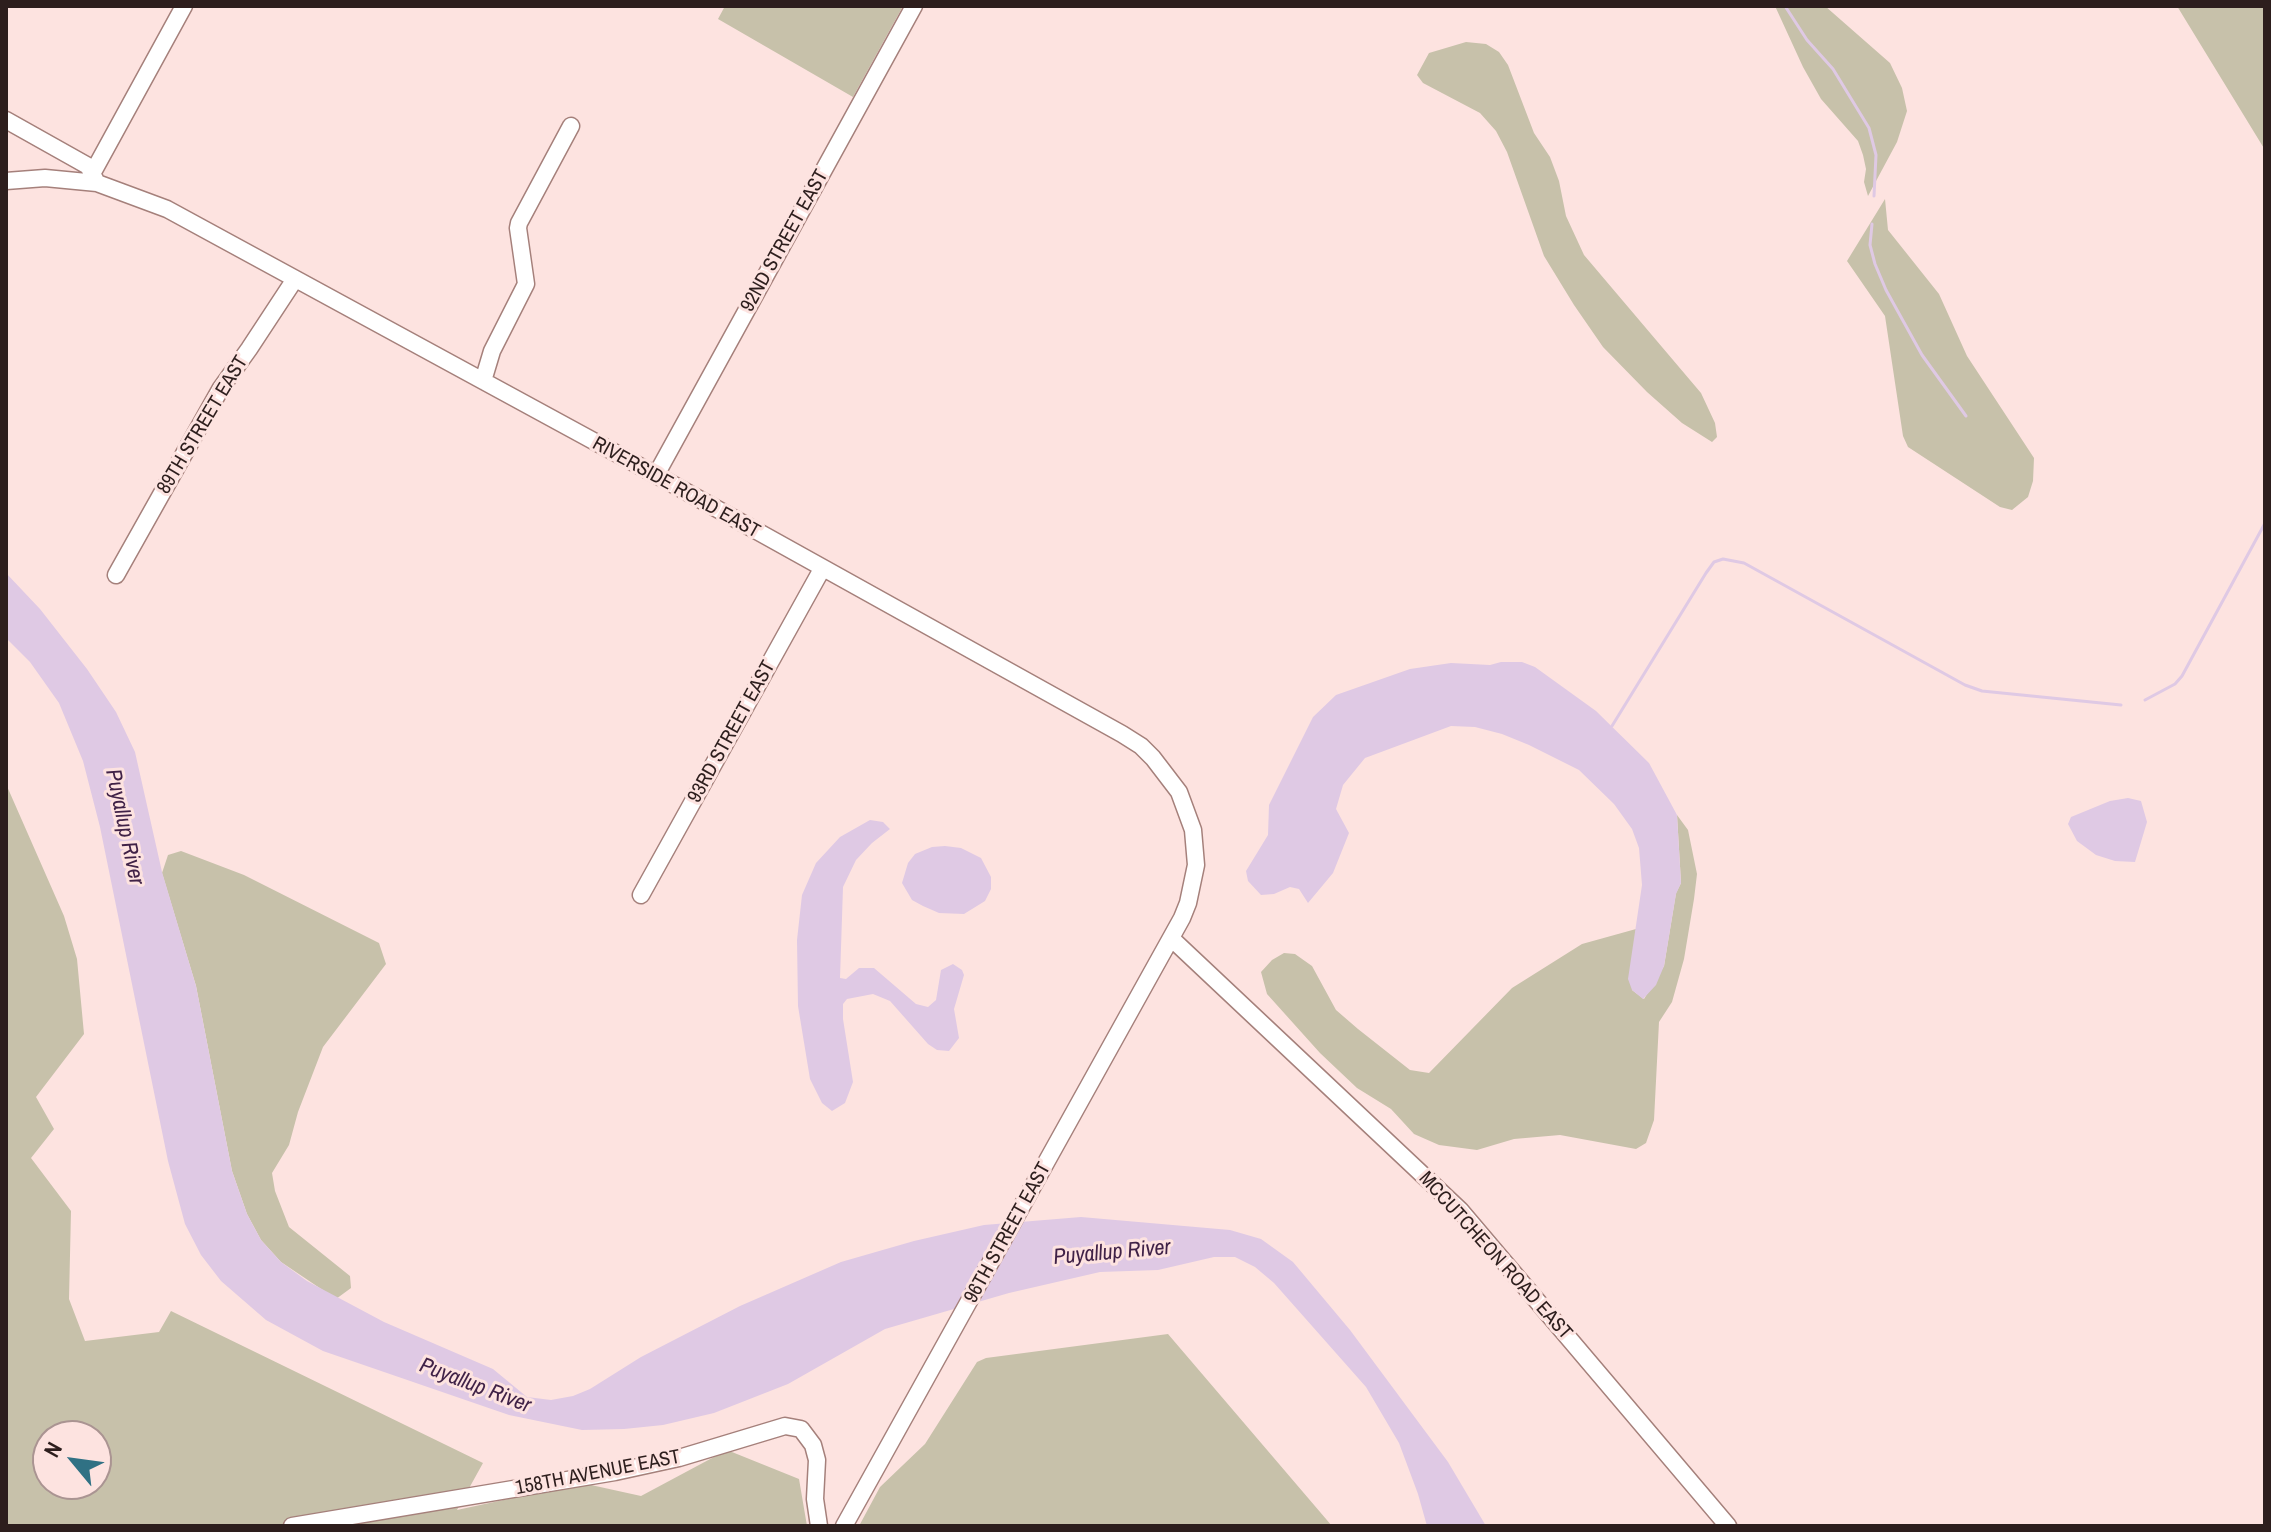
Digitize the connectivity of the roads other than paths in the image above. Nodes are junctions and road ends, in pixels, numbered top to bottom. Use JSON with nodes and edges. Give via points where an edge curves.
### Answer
{"nodes":[{"id":1,"x":184,"y":6,"type":"edge"},
{"id":2,"x":914,"y":6,"type":"edge"},
{"id":3,"x":6,"y":120,"type":"edge"},
{"id":4,"x":571,"y":126,"type":"dead end"},
{"id":5,"x":94,"y":179,"type":"junction"},
{"id":6,"x":6,"y":181,"type":"edge"},
{"id":7,"x":295,"y":279,"type":"junction"},
{"id":8,"x":483,"y":381,"type":"junction"},
{"id":9,"x":656,"y":475,"type":"junction"},
{"id":10,"x":822,"y":569,"type":"junction"},
{"id":11,"x":116,"y":575,"type":"dead end"},
{"id":12,"x":641,"y":895,"type":"dead end"},
{"id":13,"x":1172,"y":939,"type":"junction"},
{"id":14,"x":292,"y":1526,"type":"edge"},
{"id":15,"x":819,"y":1526,"type":"edge"},
{"id":16,"x":844,"y":1526,"type":"edge"},
{"id":17,"x":1728,"y":1526,"type":"edge"}],
"edges":[{"from":1,"to":5,"type":"street"},
{"from":2,"to":9,"type":"street","name":"92ND STREET EAST"},
{"from":3,"to":5,"type":"street","via":[[88,166]]},
{"from":4,"to":8,"type":"street","via":[[519,223],[526,284]]},
{"from":5,"to":6,"type":"street","name":"RIVERSIDE ROAD EAST"},
{"from":5,"to":7,"type":"street","name":"RIVERSIDE ROAD EAST","via":[[167,209]]},
{"from":7,"to":8,"type":"street","name":"RIVERSIDE ROAD EAST"},
{"from":7,"to":11,"type":"street","name":"89TH STREET EAST","via":[[221,388]]},
{"from":8,"to":9,"type":"street","name":"RIVERSIDE ROAD EAST"},
{"from":9,"to":10,"type":"street","name":"RIVERSIDE ROAD EAST"},
{"from":10,"to":12,"type":"street","name":"93RD STREET EAST"},
{"from":10,"to":13,"type":"street","name":"RIVERSIDE ROAD EAST","via":[[1122,734],[1153,758],[1179,792],[1193,830],[1193,884]]},
{"from":13,"to":16,"type":"street","name":"96TH STREET EAST"},
{"from":13,"to":17,"type":"street","name":"MCCUTCHEON ROAD EAST","via":[[1460,1210]]},
{"from":14,"to":15,"type":"street","name":"158TH AVENUE EAST","via":[[615,1472],[785,1426],[801,1429],[813,1445]]}]}
